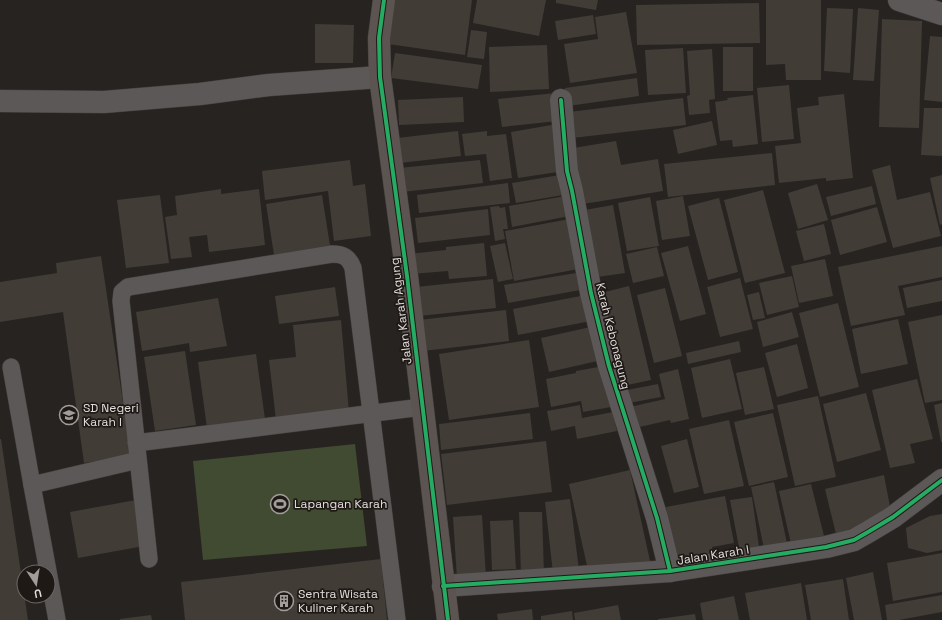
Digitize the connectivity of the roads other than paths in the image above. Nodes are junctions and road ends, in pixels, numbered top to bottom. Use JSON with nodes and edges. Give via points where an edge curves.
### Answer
{"nodes":[{"id":1,"x":384,"y":0,"type":"edge"},
{"id":2,"x":899,"y":0,"type":"edge"},
{"id":3,"x":942,"y":14,"type":"edge"},
{"id":4,"x":380,"y":77,"type":"junction"},
{"id":5,"x":561,"y":100,"type":"dead end"},
{"id":6,"x":0,"y":101,"type":"edge"},
{"id":7,"x":11,"y":367,"type":"dead end"},
{"id":8,"x":422,"y":407,"type":"junction"},
{"id":9,"x":371,"y":414,"type":"junction"},
{"id":10,"x":136,"y":443,"type":"junction"},
{"id":11,"x":138,"y":460,"type":"junction"},
{"id":12,"x":942,"y":480,"type":"edge"},
{"id":13,"x":32,"y":485,"type":"junction"},
{"id":14,"x":150,"y":559,"type":"dead end"},
{"id":15,"x":670,"y":571,"type":"junction"},
{"id":16,"x":443,"y":586,"type":"junction"},
{"id":17,"x":57,"y":620,"type":"edge"},
{"id":18,"x":397,"y":620,"type":"edge"},
{"id":19,"x":448,"y":620,"type":"edge"}],
"edges":[{"from":1,"to":4,"type":"street","name":"Jalan Karah Agung","via":[[379,38]]},
{"from":2,"to":3,"type":"street"},
{"from":4,"to":6,"type":"street","via":[[269,85],[104,102]]},
{"from":4,"to":8,"type":"street","name":"Jalan Karah Agung"},
{"from":5,"to":15,"type":"street","name":"Karah Kebonagung","via":[[567,171],[591,293],[608,366],[657,518]]},
{"from":7,"to":13,"type":"lane"},
{"from":8,"to":9,"type":"lane"},
{"from":8,"to":16,"type":"street","name":"Jalan Karah Agung"},
{"from":9,"to":10,"type":"lane"},
{"from":9,"to":10,"type":"lane","via":[[353,268],[345,256],[332,254],[124,289],[121,301]]},
{"from":9,"to":18,"type":"lane"},
{"from":10,"to":11,"type":"lane"},
{"from":11,"to":13,"type":"lane"},
{"from":11,"to":14,"type":"lane"},
{"from":12,"to":15,"type":"street","name":"Jalan Karah I","via":[[893,517],[854,540],[826,547]]},
{"from":13,"to":17,"type":"lane"},
{"from":15,"to":16,"type":"street","name":"Jalan Karah I"},
{"from":16,"to":19,"type":"street","name":"Jalan Karah Agung"}]}
